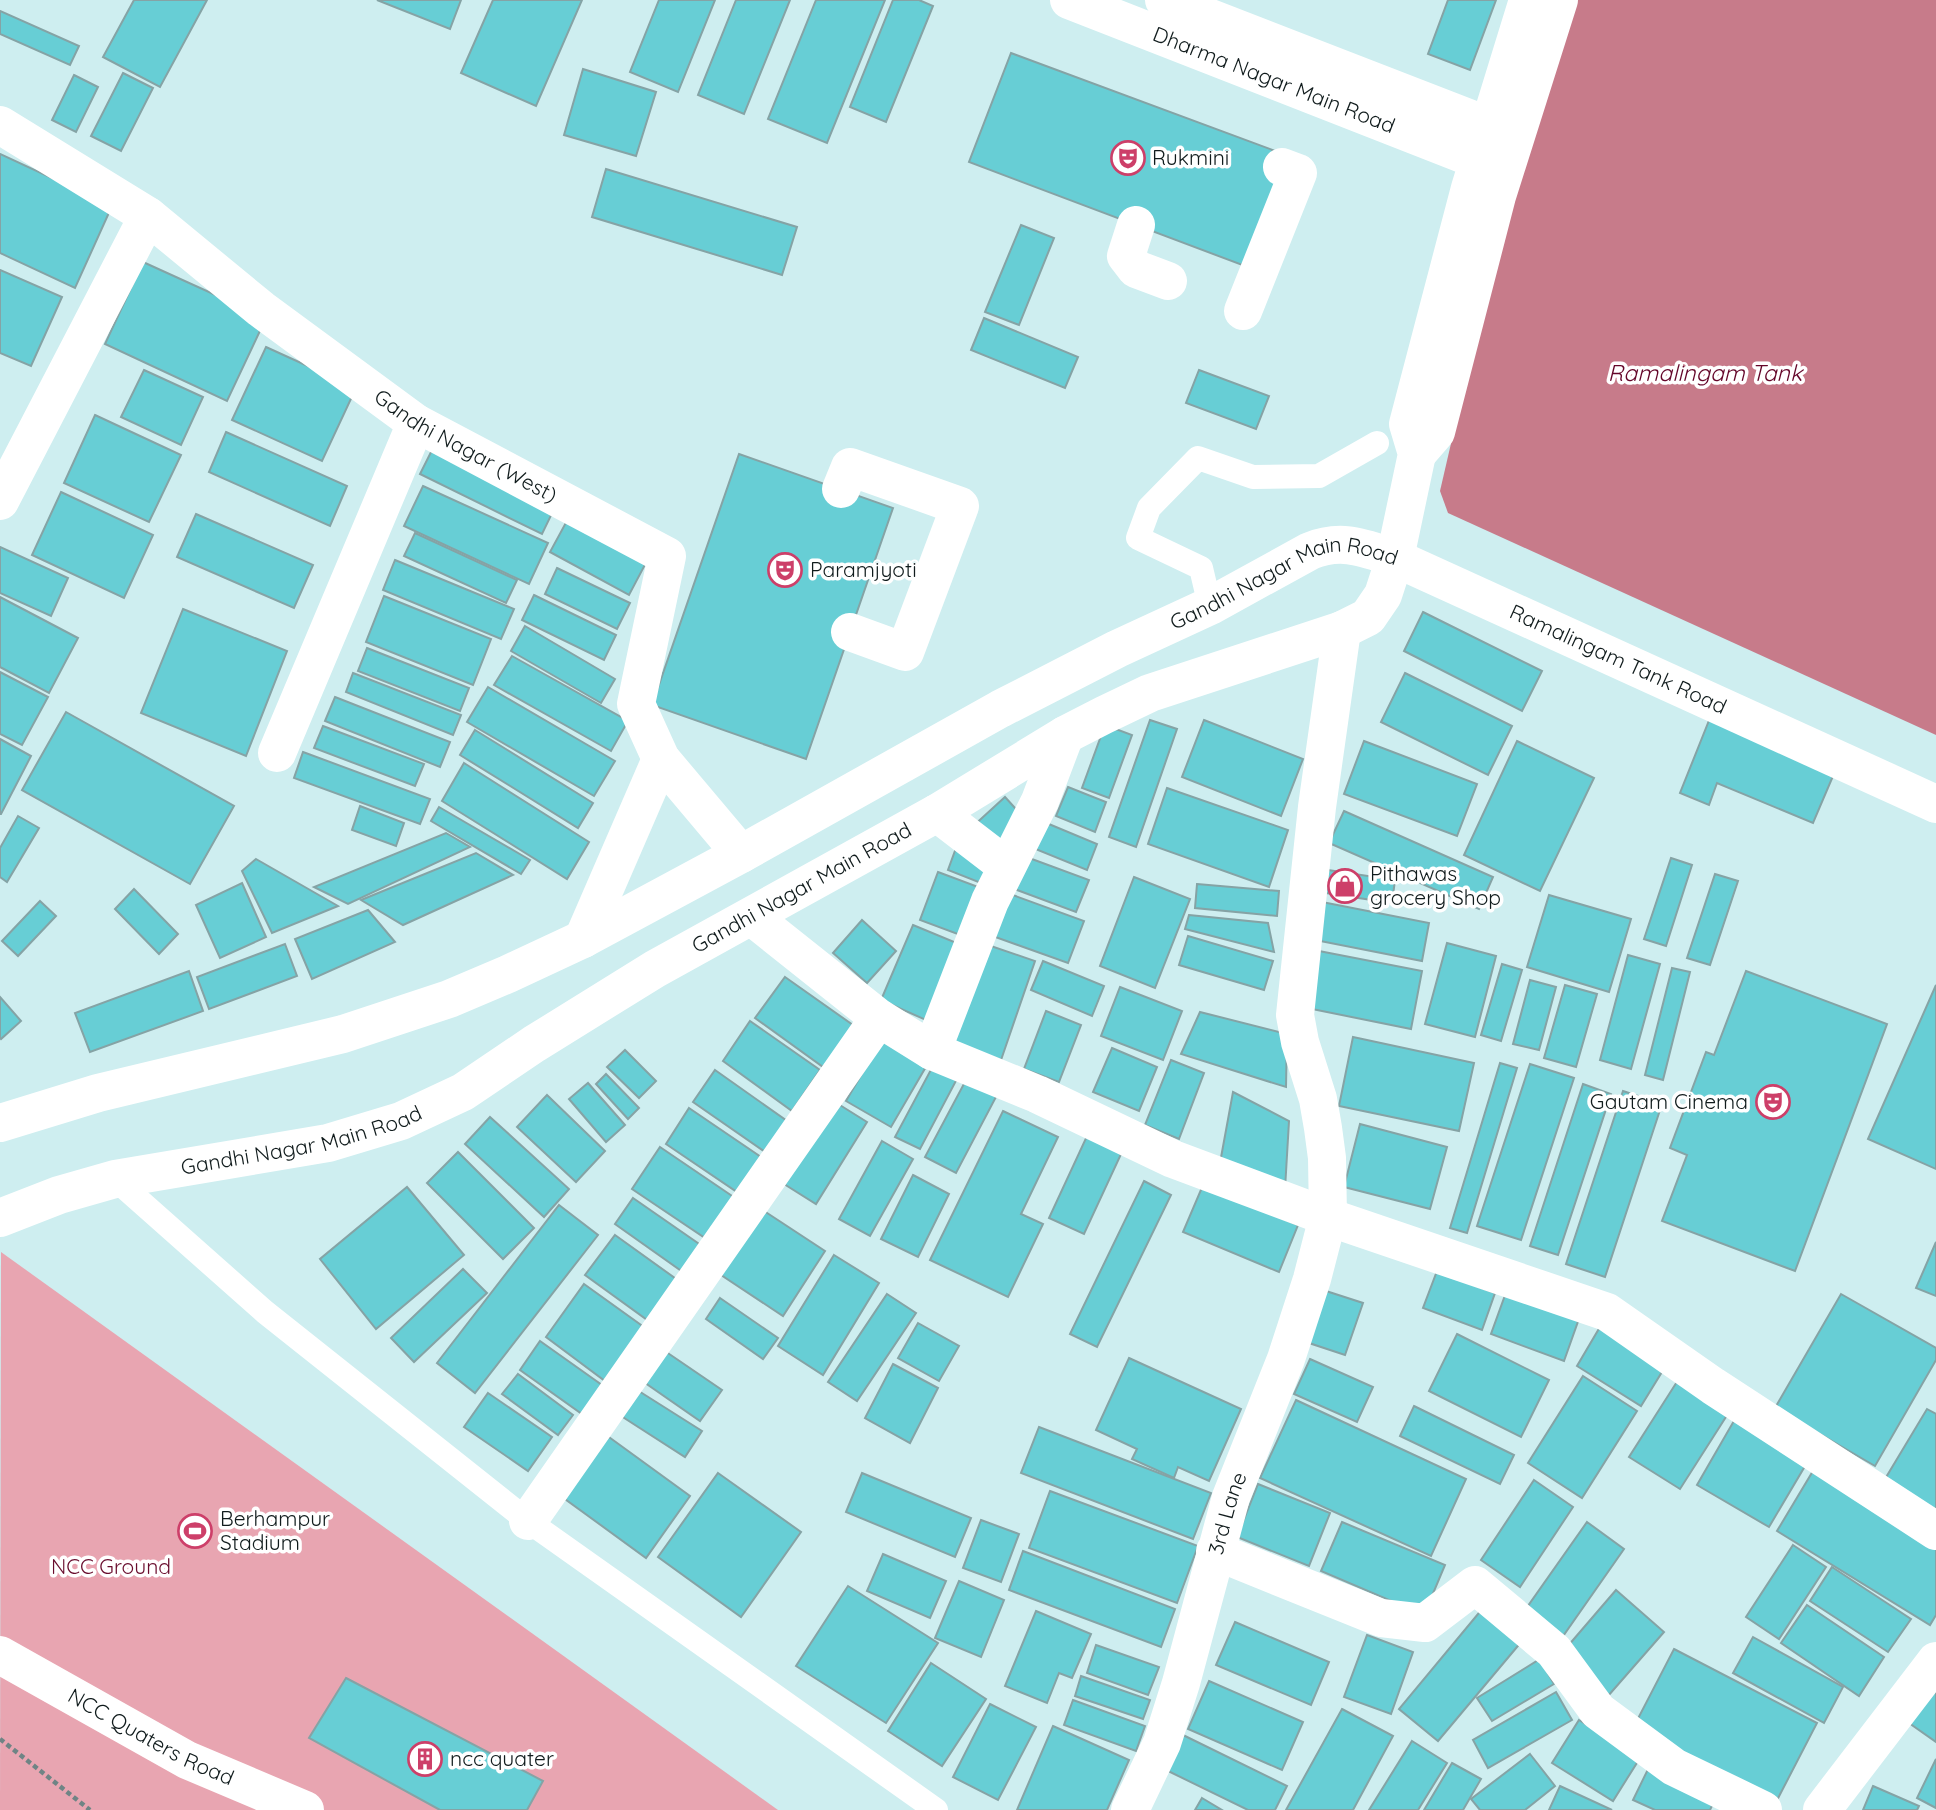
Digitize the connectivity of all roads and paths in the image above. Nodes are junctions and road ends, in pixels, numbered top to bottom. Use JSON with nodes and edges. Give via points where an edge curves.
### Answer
{"nodes":[{"id":1,"x":1069,"y":0,"type":"edge"},
{"id":2,"x":1164,"y":0,"type":"edge"},
{"id":3,"x":1528,"y":0,"type":"edge"},
{"id":4,"x":1559,"y":0,"type":"edge"},
{"id":5,"x":0,"y":125,"type":"edge"},
{"id":6,"x":1497,"y":148,"type":"junction"},
{"id":7,"x":1282,"y":167,"type":"dead end"},
{"id":8,"x":148,"y":216,"type":"junction"},
{"id":9,"x":1136,"y":225,"type":"dead end"},
{"id":10,"x":1168,"y":281,"type":"dead end"},
{"id":11,"x":1243,"y":311,"type":"dead end"},
{"id":12,"x":416,"y":423,"type":"junction"},
{"id":13,"x":1377,"y":443,"type":"dead end"},
{"id":14,"x":841,"y":489,"type":"dead end"},
{"id":15,"x":0,"y":501,"type":"edge"},
{"id":16,"x":1395,"y":558,"type":"junction"},
{"id":17,"x":1210,"y":606,"type":"junction"},
{"id":18,"x":1342,"y":630,"type":"junction"},
{"id":19,"x":850,"y":632,"type":"dead end"},
{"id":20,"x":1065,"y":735,"type":"junction"},
{"id":21,"x":277,"y":753,"type":"dead end"},
{"id":22,"x":661,"y":759,"type":"junction"},
{"id":23,"x":1936,"y":804,"type":"edge"},
{"id":24,"x":937,"y":813,"type":"junction"},
{"id":25,"x":741,"y":854,"type":"junction"},
{"id":26,"x":1006,"y":866,"type":"junction"},
{"id":27,"x":752,"y":917,"type":"junction"},
{"id":28,"x":583,"y":939,"type":"junction"},
{"id":29,"x":879,"y":1018,"type":"junction"},
{"id":30,"x":932,"y":1051,"type":"junction"},
{"id":31,"x":0,"y":1123,"type":"edge"},
{"id":32,"x":115,"y":1179,"type":"junction"},
{"id":33,"x":0,"y":1217,"type":"edge"},
{"id":34,"x":1328,"y":1217,"type":"junction"},
{"id":35,"x":528,"y":1521,"type":"junction"},
{"id":36,"x":1936,"y":1531,"type":"edge"},
{"id":37,"x":1215,"y":1551,"type":"junction"},
{"id":38,"x":0,"y":1656,"type":"edge"},
{"id":39,"x":1936,"y":1661,"type":"edge"},
{"id":40,"x":0,"y":1739,"type":"edge"},
{"id":41,"x":90,"y":1810,"type":"edge"},
{"id":42,"x":305,"y":1810,"type":"edge"},
{"id":43,"x":936,"y":1810,"type":"edge"},
{"id":44,"x":1130,"y":1810,"type":"edge"},
{"id":45,"x":1763,"y":1810,"type":"edge"},
{"id":46,"x":1822,"y":1810,"type":"edge"}],
"edges":[{"from":1,"to":6,"type":"street","name":"Dharma Nagar Main Road"},
{"from":2,"to":6,"type":"street","name":"Dharma Nagar Main Road"},
{"from":3,"to":6,"type":"street"},
{"from":4,"to":6,"type":"street"},
{"from":5,"to":8,"type":"street","name":"Gandhi Nagar (West)"},
{"from":6,"to":16,"type":"street","via":[[1436,432],[1417,454]]},
{"from":7,"to":11,"type":"street","via":[[1298,173]]},
{"from":8,"to":12,"type":"street","name":"Gandhi Nagar (West)","via":[[261,309]]},
{"from":8,"to":15,"type":"street"},
{"from":9,"to":10,"type":"street","via":[[1126,256],[1136,269]]},
{"from":12,"to":21,"type":"street"},
{"from":12,"to":22,"type":"street","name":"Gandhi Nagar (West)","via":[[667,556],[636,704]]},
{"from":13,"to":17,"type":"lane","via":[[1319,476],[1254,477],[1198,458],[1149,508],[1138,538],[1201,568]]},
{"from":14,"to":19,"type":"street","via":[[850,467],[960,506],[905,652]]},
{"from":16,"to":17,"type":"street","name":"Gandhi Nagar Main Road","via":[[1348,544],[1325,545]]},
{"from":16,"to":18,"type":"street","name":"Gandhi Nagar Main Road","via":[[1383,596],[1368,617]]},
{"from":16,"to":23,"type":"street","name":"Ramalingam Tank Road"},
{"from":17,"to":25,"type":"street","name":"Gandhi Nagar Main Road","via":[[1000,709]]},
{"from":18,"to":20,"type":"street","name":"Gandhi Nagar Main Road","via":[[1150,693]]},
{"from":18,"to":34,"type":"street","name":"3rd Lane","via":[[1295,1015],[1324,1128]]},
{"from":20,"to":24,"type":"street","name":"Gandhi Nagar Main Road"},
{"from":20,"to":26,"type":"street","via":[[1040,801]]},
{"from":22,"to":25,"type":"street","name":"Gandhi Nagar (West)"},
{"from":22,"to":28,"type":"street"},
{"from":24,"to":26,"type":"street"},
{"from":24,"to":27,"type":"street","name":"Gandhi Nagar Main Road"},
{"from":25,"to":28,"type":"street","name":"Gandhi Nagar Main Road"},
{"from":26,"to":30,"type":"street"},
{"from":27,"to":29,"type":"street"},
{"from":27,"to":32,"type":"street","name":"Gandhi Nagar Main Road","via":[[655,969],[463,1092],[401,1121],[328,1143]]},
{"from":28,"to":31,"type":"street","name":"Gandhi Nagar Main Road","via":[[449,999],[342,1034],[98,1093]]},
{"from":29,"to":30,"type":"street"},
{"from":29,"to":35,"type":"street"},
{"from":30,"to":34,"type":"street","via":[[1173,1158]]},
{"from":32,"to":33,"type":"street","name":"Gandhi Nagar Main Road"},
{"from":32,"to":35,"type":"lane","via":[[265,1312]]},
{"from":34,"to":36,"type":"street","via":[[1607,1312]]},
{"from":34,"to":37,"type":"street","name":"3rd Lane","via":[[1286,1359],[1231,1497]]},
{"from":35,"to":43,"type":"lane"},
{"from":37,"to":44,"type":"street","name":"3rd Lane","via":[[1162,1742]]},
{"from":37,"to":45,"type":"street","via":[[1381,1618],[1425,1623],[1475,1585],[1554,1651],[1598,1711],[1674,1767]]},
{"from":38,"to":42,"type":"street","name":"NCC Quaters Road","via":[[187,1760]]},
{"from":39,"to":46,"type":"street"},
{"from":40,"to":41,"type":"path"}]}
